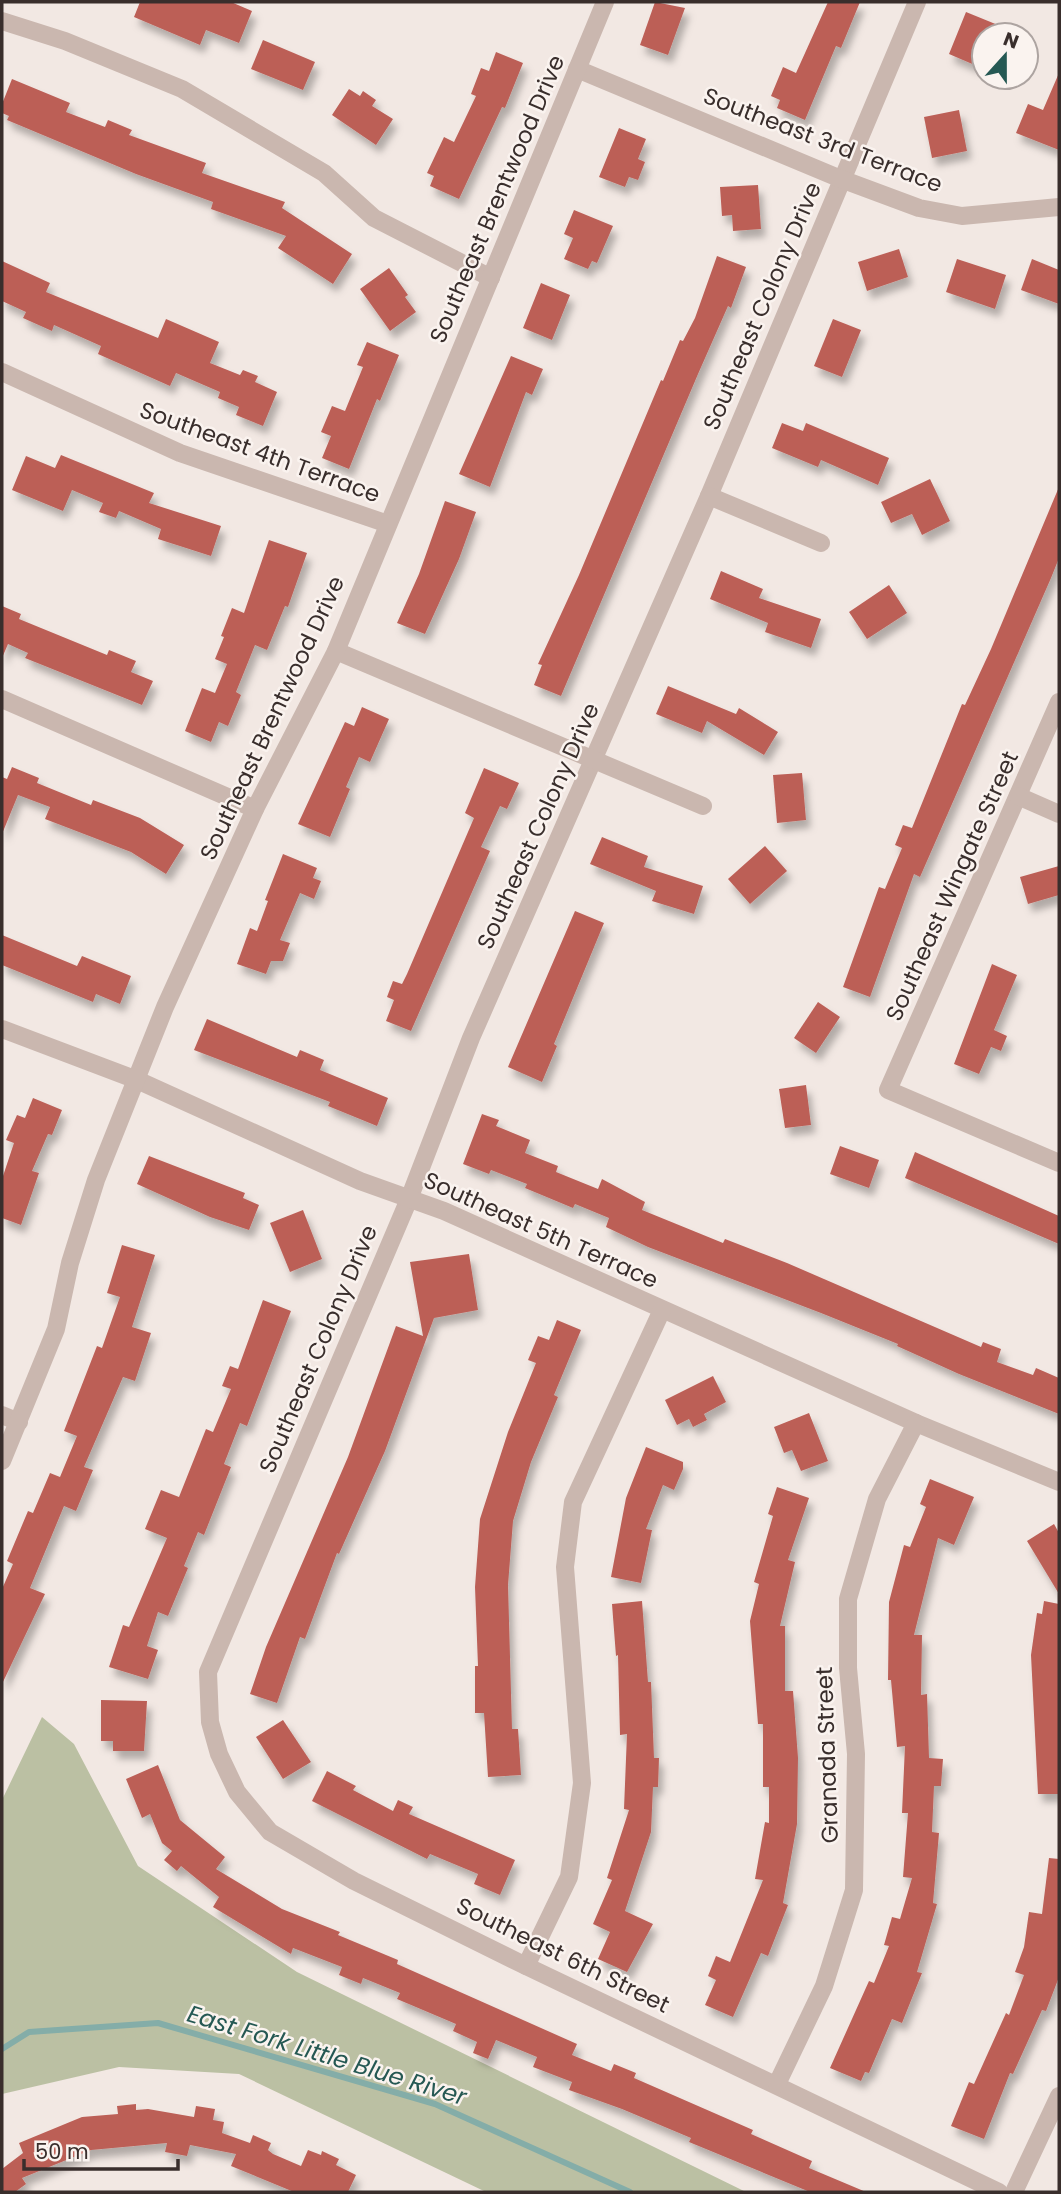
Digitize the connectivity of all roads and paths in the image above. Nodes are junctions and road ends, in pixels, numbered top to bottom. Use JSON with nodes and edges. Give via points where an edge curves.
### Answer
{"nodes":[{"id":1,"x":606,"y":2,"type":"edge"},
{"id":2,"x":917,"y":2,"type":"edge"},
{"id":3,"x":2,"y":22,"type":"edge"},
{"id":4,"x":577,"y":69,"type":"junction"},
{"id":5,"x":841,"y":178,"type":"junction"},
{"id":6,"x":1059,"y":207,"type":"edge"},
{"id":7,"x":491,"y":278,"type":"junction"},
{"id":8,"x":2,"y":372,"type":"edge"},
{"id":9,"x":709,"y":496,"type":"junction"},
{"id":10,"x":388,"y":524,"type":"junction"},
{"id":11,"x":821,"y":543,"type":"dead end"},
{"id":12,"x":335,"y":651,"type":"junction"},
{"id":13,"x":2,"y":699,"type":"edge"},
{"id":14,"x":1059,"y":702,"type":"edge"},
{"id":15,"x":594,"y":761,"type":"junction"},
{"id":16,"x":1018,"y":796,"type":"junction"},
{"id":17,"x":703,"y":806,"type":"dead end"},
{"id":18,"x":255,"y":809,"type":"junction"},
{"id":19,"x":1059,"y":814,"type":"edge"},
{"id":20,"x":2,"y":1029,"type":"edge"},
{"id":21,"x":137,"y":1080,"type":"junction"},
{"id":22,"x":1059,"y":1163,"type":"edge"},
{"id":23,"x":409,"y":1199,"type":"junction"},
{"id":24,"x":662,"y":1310,"type":"junction"},
{"id":25,"x":2,"y":1415,"type":"edge"},
{"id":26,"x":19,"y":1422,"type":"junction"},
{"id":27,"x":916,"y":1423,"type":"junction"},
{"id":28,"x":2,"y":1461,"type":"edge"},
{"id":29,"x":1059,"y":1482,"type":"edge"},
{"id":30,"x":208,"y":1672,"type":"joint"},
{"id":31,"x":526,"y":1966,"type":"junction"},
{"id":32,"x":777,"y":2084,"type":"junction"},
{"id":33,"x":1059,"y":2096,"type":"edge"},
{"id":34,"x":999,"y":2192,"type":"edge"},
{"id":35,"x":1014,"y":2192,"type":"edge"}],
"edges":[{"from":1,"to":4,"type":"street","name":"Southeast Brentwood Drive"},
{"from":2,"to":5,"type":"street","name":"Southeast Colony Drive"},
{"from":3,"to":7,"type":"street","via":[[65,41],[182,89],[324,173],[374,218]]},
{"from":4,"to":5,"type":"street","name":"Southeast 3rd Terrace"},
{"from":4,"to":7,"type":"street","name":"Southeast Brentwood Drive"},
{"from":5,"to":6,"type":"street","name":"Southeast 3rd Terrace","via":[[919,208],[961,216]]},
{"from":5,"to":9,"type":"street","name":"Southeast Colony Drive"},
{"from":7,"to":10,"type":"street","name":"Southeast Brentwood Drive"},
{"from":8,"to":10,"type":"street","name":"Southeast 4th Terrace","via":[[180,453]]},
{"from":9,"to":11,"type":"street"},
{"from":9,"to":15,"type":"street","name":"Southeast Colony Drive"},
{"from":10,"to":12,"type":"street","name":"Southeast Brentwood Drive"},
{"from":12,"to":15,"type":"street"},
{"from":12,"to":18,"type":"street","name":"Southeast Brentwood Drive"},
{"from":13,"to":18,"type":"street"},
{"from":14,"to":16,"type":"street","name":"Southeast Wingate Street"},
{"from":15,"to":17,"type":"street"},
{"from":15,"to":23,"type":"street","name":"Southeast Colony Drive","via":[[471,1038]]},
{"from":16,"to":19,"type":"street"},
{"from":16,"to":22,"type":"street","name":"Southeast Wingate Street","via":[[888,1090]]},
{"from":18,"to":21,"type":"street","name":"Southeast Brentwood Drive"},
{"from":20,"to":21,"type":"street","name":"Southeast 5th Terrace"},
{"from":21,"to":23,"type":"street","name":"Southeast 5th Terrace"},
{"from":21,"to":26,"type":"street","name":"Southeast Brentwood Drive","via":[[96,1180],[70,1263],[56,1329]]},
{"from":23,"to":24,"type":"street","name":"Southeast 5th Terrace"},
{"from":23,"to":30,"type":"street","name":"Southeast Colony Drive"},
{"from":24,"to":27,"type":"street","name":"Southeast 5th Terrace"},
{"from":24,"to":31,"type":"street","via":[[573,1502],[565,1567],[582,1783],[569,1877]]},
{"from":25,"to":26,"type":"street"},
{"from":26,"to":28,"type":"street","name":"Southeast Brentwood Drive"},
{"from":27,"to":29,"type":"street","name":"Southeast 5th Terrace"},
{"from":27,"to":32,"type":"street","name":"Granada Street","via":[[877,1499],[848,1599],[848,1668],[856,1754],[854,1890],[824,1986]]},
{"from":30,"to":31,"type":"street","name":"Southeast 6th Street","via":[[210,1723],[219,1754],[237,1792],[270,1832],[354,1881]]},
{"from":31,"to":32,"type":"street","name":"Southeast 6th Street"},
{"from":32,"to":34,"type":"street","name":"Southeast 6th Street"},
{"from":33,"to":35,"type":"street"}]}
